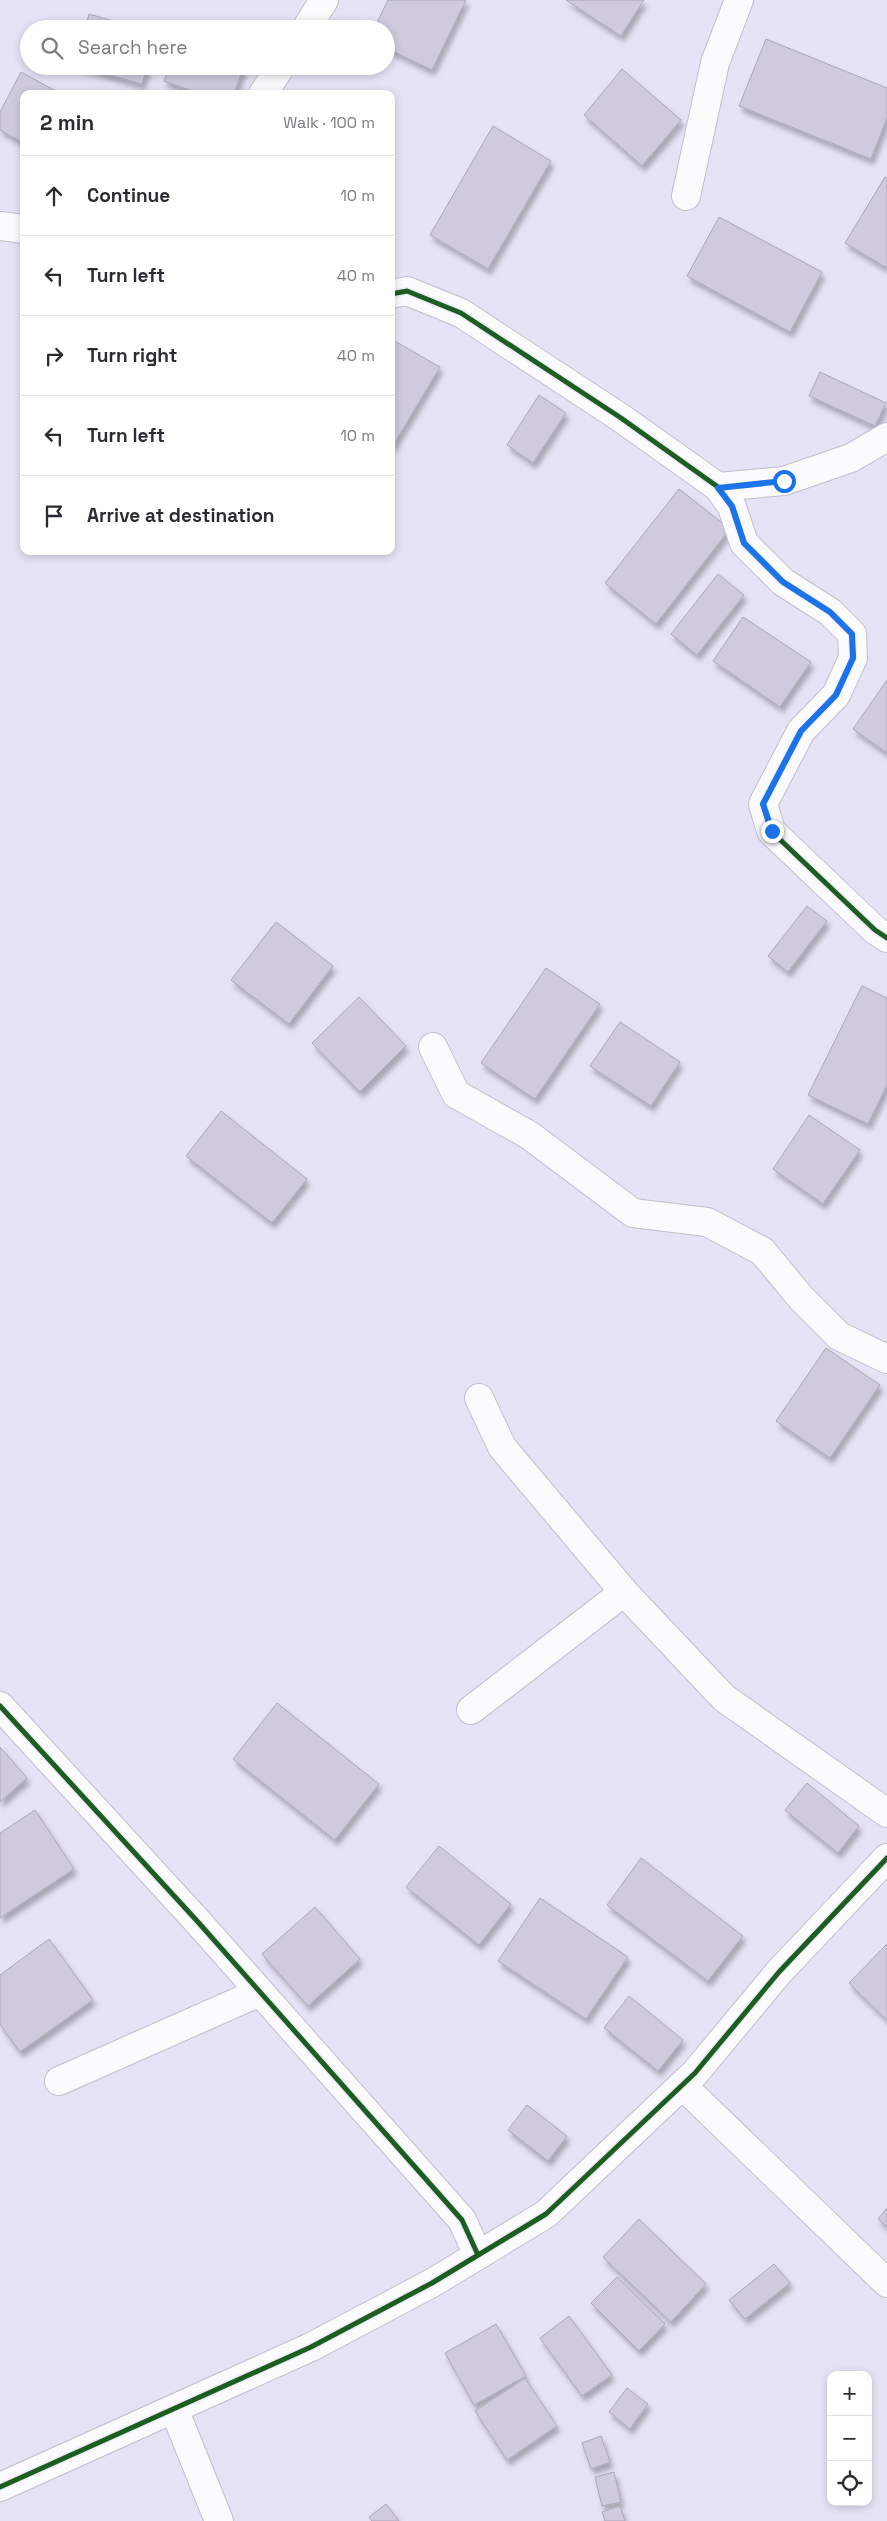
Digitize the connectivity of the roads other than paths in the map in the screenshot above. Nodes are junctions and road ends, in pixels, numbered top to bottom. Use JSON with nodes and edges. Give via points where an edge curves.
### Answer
{"nodes":[{"id":1,"x":324,"y":0,"type":"edge"},
{"id":2,"x":738,"y":0,"type":"edge"},
{"id":3,"x":312,"y":20,"type":"edge"},
{"id":4,"x":275,"y":75,"type":"edge"},
{"id":5,"x":266,"y":90,"type":"edge"},
{"id":6,"x":686,"y":196,"type":"dead end"},
{"id":7,"x":0,"y":226,"type":"edge"},
{"id":8,"x":20,"y":228,"type":"edge"},
{"id":9,"x":395,"y":293,"type":"edge"},
{"id":10,"x":887,"y":437,"type":"edge"},
{"id":11,"x":718,"y":488,"type":"junction"},
{"id":12,"x":887,"y":938,"type":"edge"},
{"id":13,"x":433,"y":1048,"type":"dead end"},
{"id":14,"x":887,"y":1359,"type":"edge"},
{"id":15,"x":479,"y":1398,"type":"dead end"},
{"id":16,"x":624,"y":1592,"type":"junction"},
{"id":17,"x":0,"y":1706,"type":"edge"},
{"id":18,"x":471,"y":1710,"type":"dead end"},
{"id":19,"x":887,"y":1813,"type":"edge"},
{"id":20,"x":887,"y":1858,"type":"edge"},
{"id":21,"x":260,"y":1992,"type":"junction"},
{"id":22,"x":59,"y":2081,"type":"dead end"},
{"id":23,"x":682,"y":2085,"type":"junction"},
{"id":24,"x":478,"y":2255,"type":"junction"},
{"id":25,"x":887,"y":2283,"type":"edge"},
{"id":26,"x":174,"y":2409,"type":"junction"},
{"id":27,"x":0,"y":2487,"type":"edge"},
{"id":28,"x":219,"y":2521,"type":"edge"}],
"edges":[{"from":1,"to":3,"type":"street"},
{"from":2,"to":6,"type":"street","via":[[715,64]]},
{"from":4,"to":5,"type":"street"},
{"from":7,"to":8,"type":"street"},
{"from":9,"to":11,"type":"street","via":[[407,291],[461,313],[621,418]]},
{"from":10,"to":11,"type":"street","via":[[851,458],[784,481]]},
{"from":11,"to":12,"type":"street","via":[[732,506],[744,543],[783,582],[830,612],[852,634],[853,658],[836,695],[801,731],[763,804],[772,831]]},
{"from":13,"to":14,"type":"street","via":[[456,1094],[529,1135],[633,1213],[707,1222],[762,1251],[802,1299],[839,1336]]},
{"from":15,"to":16,"type":"street","via":[[502,1447]]},
{"from":16,"to":18,"type":"street"},
{"from":16,"to":19,"type":"street","via":[[724,1698]]},
{"from":17,"to":21,"type":"street"},
{"from":20,"to":23,"type":"street","via":[[779,1972]]},
{"from":21,"to":22,"type":"street"},
{"from":21,"to":24,"type":"street","via":[[462,2220]]},
{"from":23,"to":24,"type":"street","via":[[546,2214]]},
{"from":23,"to":25,"type":"street"},
{"from":24,"to":26,"type":"street","via":[[311,2347]]},
{"from":26,"to":27,"type":"street"},
{"from":26,"to":28,"type":"street"}]}
